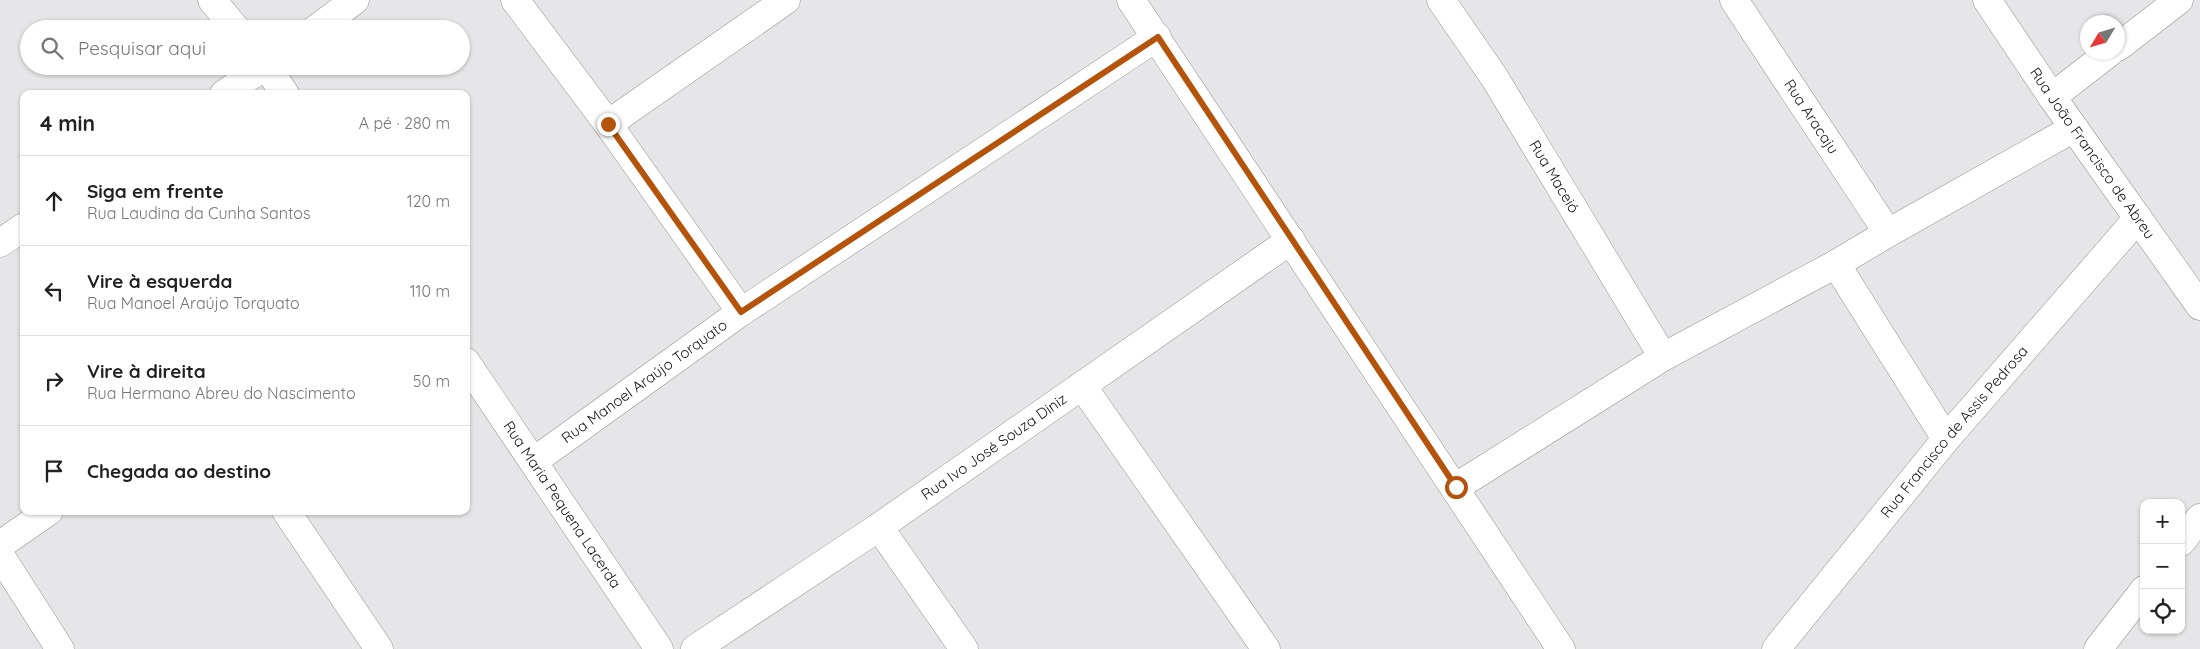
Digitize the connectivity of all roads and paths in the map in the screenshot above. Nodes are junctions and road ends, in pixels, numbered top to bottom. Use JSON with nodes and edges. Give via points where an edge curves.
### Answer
{"nodes":[{"id":1,"x":212,"y":0,"type":"edge"},
{"id":2,"x":355,"y":0,"type":"edge"},
{"id":3,"x":515,"y":0,"type":"edge"},
{"id":4,"x":786,"y":0,"type":"edge"},
{"id":5,"x":1132,"y":0,"type":"edge"},
{"id":6,"x":1442,"y":0,"type":"edge"},
{"id":7,"x":1734,"y":0,"type":"edge"},
{"id":8,"x":1987,"y":0,"type":"edge"},
{"id":9,"x":2179,"y":0,"type":"edge"},
{"id":10,"x":229,"y":20,"type":"edge"},
{"id":11,"x":328,"y":20,"type":"edge"},
{"id":12,"x":1158,"y":37,"type":"junction"},
{"id":13,"x":2125,"y":42,"type":"edge"},
{"id":14,"x":2099,"y":60,"type":"edge"},
{"id":15,"x":252,"y":75,"type":"edge"},
{"id":16,"x":272,"y":75,"type":"edge"},
{"id":17,"x":230,"y":90,"type":"edge"},
{"id":18,"x":282,"y":90,"type":"edge"},
{"id":19,"x":2052,"y":96,"type":"junction"},
{"id":20,"x":608,"y":124,"type":"junction"},
{"id":21,"x":2074,"y":128,"type":"junction"},
{"id":22,"x":2138,"y":218,"type":"junction"},
{"id":23,"x":20,"y":230,"type":"edge"},
{"id":24,"x":1888,"y":233,"type":"junction"},
{"id":25,"x":1291,"y":240,"type":"junction"},
{"id":26,"x":0,"y":243,"type":"edge"},
{"id":27,"x":1836,"y":264,"type":"junction"},
{"id":28,"x":2192,"y":278,"type":"edge"},
{"id":29,"x":2200,"y":306,"type":"edge"},
{"id":30,"x":741,"y":312,"type":"junction"},
{"id":31,"x":1663,"y":357,"type":"junction"},
{"id":32,"x":470,"y":368,"type":"edge"},
{"id":33,"x":1083,"y":386,"type":"junction"},
{"id":34,"x":1946,"y":439,"type":"junction"},
{"id":35,"x":534,"y":461,"type":"junction"},
{"id":36,"x":1456,"y":487,"type":"junction"},
{"id":37,"x":43,"y":515,"type":"edge"},
{"id":38,"x":289,"y":515,"type":"edge"},
{"id":39,"x":2200,"y":518,"type":"edge"},
{"id":40,"x":880,"y":527,"type":"junction"},
{"id":41,"x":2185,"y":537,"type":"edge"},
{"id":42,"x":0,"y":545,"type":"edge"},
{"id":43,"x":0,"y":555,"type":"edge"},
{"id":44,"x":2140,"y":595,"type":"edge"},
{"id":45,"x":60,"y":649,"type":"edge"},
{"id":46,"x":379,"y":649,"type":"edge"},
{"id":47,"x":659,"y":649,"type":"edge"},
{"id":48,"x":695,"y":649,"type":"edge"},
{"id":49,"x":964,"y":649,"type":"edge"},
{"id":50,"x":1266,"y":649,"type":"edge"},
{"id":51,"x":1561,"y":649,"type":"edge"},
{"id":52,"x":1776,"y":649,"type":"edge"},
{"id":53,"x":2098,"y":649,"type":"edge"}],
"edges":[{"from":1,"to":10,"type":"street"},
{"from":2,"to":11,"type":"street"},
{"from":3,"to":20,"type":"street"},
{"from":4,"to":20,"type":"street"},
{"from":5,"to":12,"type":"street"},
{"from":6,"to":31,"type":"street","name":"Rua Maceió","via":[[1494,77]]},
{"from":7,"to":24,"type":"street","name":"Rua Aracaju"},
{"from":8,"to":19,"type":"street","name":"Rua João Francisco de Abreu"},
{"from":9,"to":13,"type":"street"},
{"from":12,"to":25,"type":"street"},
{"from":12,"to":30,"type":"street","name":"Rua Manoel Araújo Torquato"},
{"from":14,"to":19,"type":"street"},
{"from":15,"to":17,"type":"street"},
{"from":16,"to":18,"type":"street"},
{"from":19,"to":21,"type":"street","name":"Rua João Francisco de Abreu"},
{"from":20,"to":30,"type":"street"},
{"from":21,"to":22,"type":"street","name":"Rua João Francisco de Abreu"},
{"from":21,"to":24,"type":"street"},
{"from":22,"to":28,"type":"street","name":"Rua João Francisco de Abreu"},
{"from":22,"to":34,"type":"street","name":"Rua Francisco de Assis Pedrosa"},
{"from":23,"to":26,"type":"street"},
{"from":24,"to":27,"type":"street"},
{"from":25,"to":33,"type":"street","name":"Rua Ivo José Souza Diniz"},
{"from":25,"to":36,"type":"street"},
{"from":27,"to":31,"type":"street"},
{"from":27,"to":34,"type":"street"},
{"from":28,"to":29,"type":"street","name":"Rua João Francisco de Abreu"},
{"from":30,"to":35,"type":"street","name":"Rua Manoel Araújo Torquato"},
{"from":31,"to":36,"type":"street"},
{"from":32,"to":35,"type":"street","name":"Rua Maria Pequena Lacerda"},
{"from":33,"to":40,"type":"street","name":"Rua Ivo José Souza Diniz"},
{"from":33,"to":50,"type":"street"},
{"from":34,"to":52,"type":"street","name":"Rua Francisco de Assis Pedrosa"},
{"from":35,"to":47,"type":"street","name":"Rua Maria Pequena Lacerda"},
{"from":36,"to":51,"type":"street"},
{"from":37,"to":42,"type":"street"},
{"from":38,"to":46,"type":"street"},
{"from":39,"to":41,"type":"street"},
{"from":40,"to":48,"type":"street","name":"Rua Ivo José Souza Diniz"},
{"from":40,"to":49,"type":"street"},
{"from":43,"to":45,"type":"street"},
{"from":44,"to":53,"type":"street"}]}
